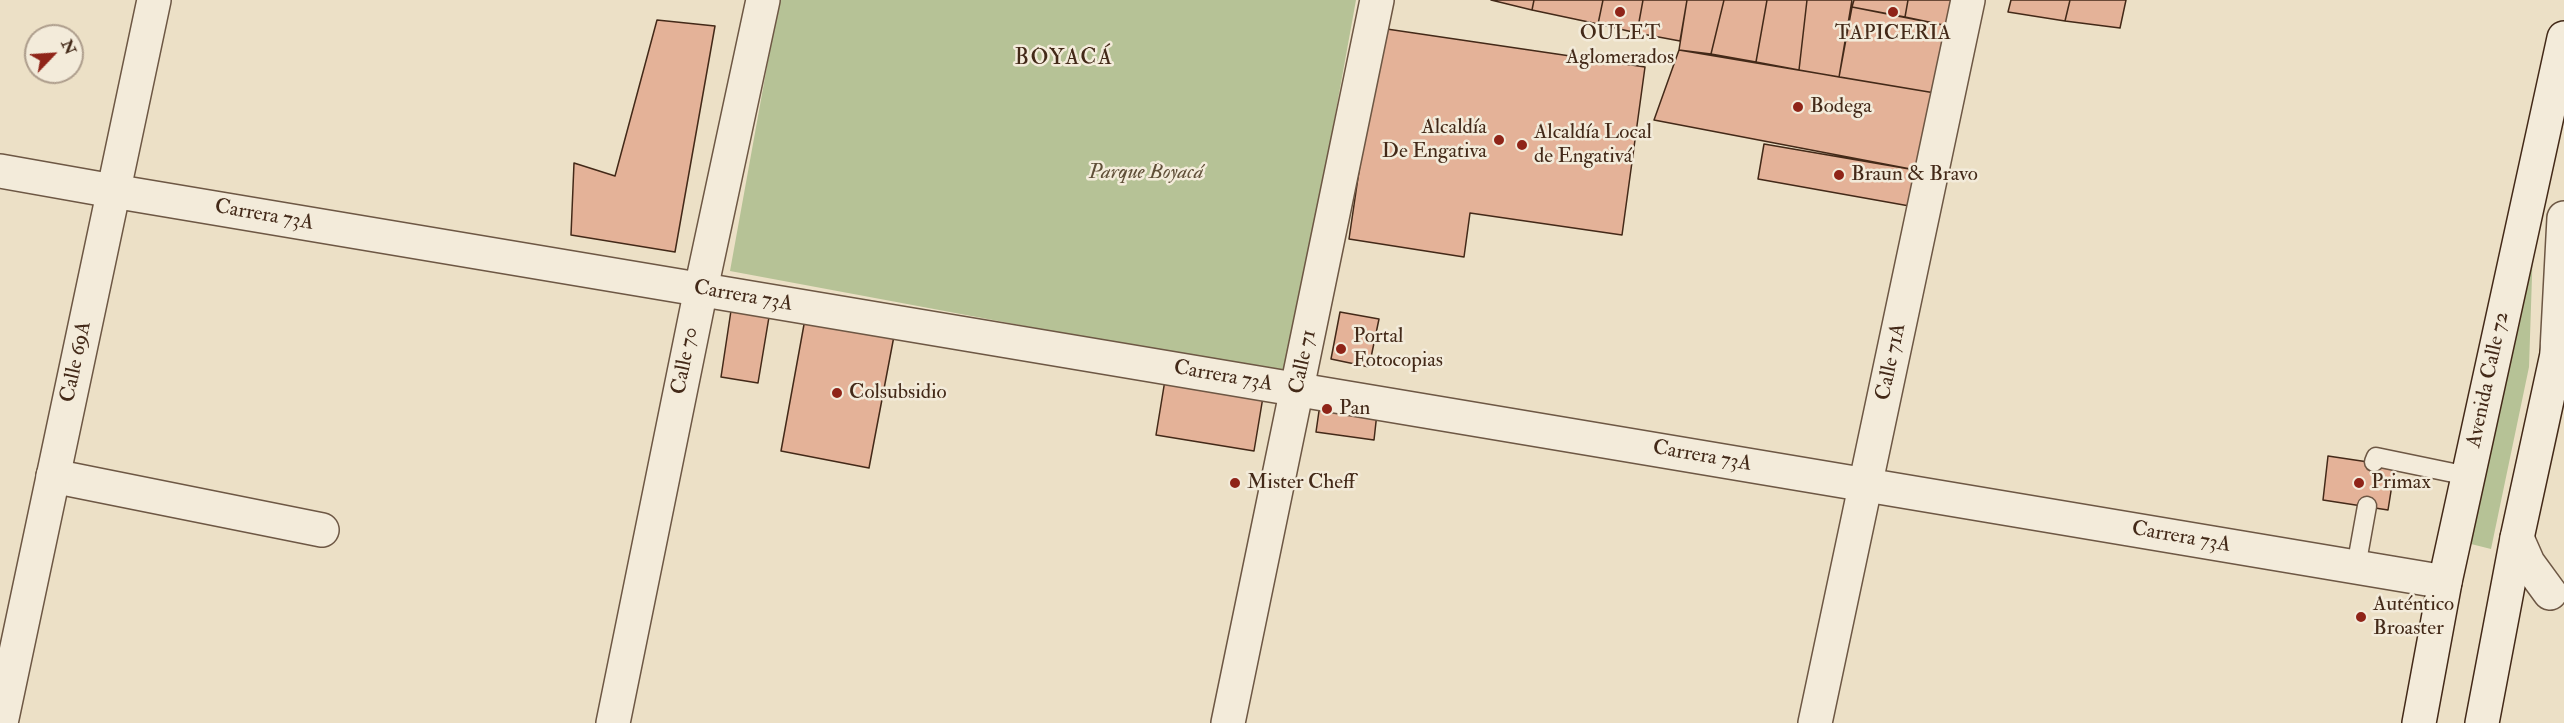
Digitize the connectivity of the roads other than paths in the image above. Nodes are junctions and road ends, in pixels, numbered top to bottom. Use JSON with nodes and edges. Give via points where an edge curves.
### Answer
{"nodes":[{"id":1,"x":154,"y":0,"type":"edge"},
{"id":2,"x":763,"y":0,"type":"edge"},
{"id":3,"x":1377,"y":0,"type":"edge"},
{"id":4,"x":1968,"y":0,"type":"edge"},
{"id":5,"x":2564,"y":38,"type":"edge"},
{"id":6,"x":0,"y":171,"type":"edge"},
{"id":7,"x":113,"y":191,"type":"junction"},
{"id":8,"x":2564,"y":218,"type":"edge"},
{"id":9,"x":701,"y":290,"type":"junction"},
{"id":10,"x":2564,"y":322,"type":"edge"},
{"id":11,"x":2557,"y":356,"type":"junction"},
{"id":12,"x":1298,"y":390,"type":"junction"},
{"id":13,"x":2374,"y":462,"type":"dead end"},
{"id":14,"x":53,"y":476,"type":"junction"},
{"id":15,"x":2468,"y":476,"type":"junction"},
{"id":16,"x":1866,"y":485,"type":"junction"},
{"id":17,"x":2367,"y":506,"type":"dead end"},
{"id":18,"x":321,"y":530,"type":"dead end"},
{"id":19,"x":2517,"y":538,"type":"junction"},
{"id":20,"x":2356,"y":567,"type":"junction"},
{"id":21,"x":2445,"y":582,"type":"junction"},
{"id":22,"x":2557,"y":595,"type":"edge"},
{"id":23,"x":2504,"y":607,"type":"junction"},
{"id":24,"x":1,"y":723,"type":"edge"},
{"id":25,"x":613,"y":723,"type":"edge"},
{"id":26,"x":1228,"y":723,"type":"edge"},
{"id":27,"x":1815,"y":723,"type":"edge"},
{"id":28,"x":2419,"y":723,"type":"edge"},
{"id":29,"x":2482,"y":723,"type":"edge"}],
"edges":[{"from":1,"to":7,"type":"street","name":"Calle 69A"},
{"from":2,"to":9,"type":"street","name":"Calle 70"},
{"from":3,"to":12,"type":"street","name":"Calle 71"},
{"from":4,"to":16,"type":"street","name":"Calle 71A"},
{"from":5,"to":15,"type":"street","name":"Avenida Calle 72"},
{"from":6,"to":7,"type":"street","name":"Carrera 73A"},
{"from":7,"to":9,"type":"street","name":"Carrera 73A"},
{"from":7,"to":14,"type":"street","name":"Calle 69A"},
{"from":8,"to":11,"type":"street"},
{"from":9,"to":12,"type":"street","name":"Carrera 73A"},
{"from":9,"to":25,"type":"street","name":"Calle 70"},
{"from":10,"to":11,"type":"street"},
{"from":11,"to":19,"type":"street"},
{"from":12,"to":16,"type":"street","name":"Carrera 73A"},
{"from":12,"to":26,"type":"street","name":"Calle 71"},
{"from":13,"to":15,"type":"lane","via":[[2376,457]]},
{"from":14,"to":18,"type":"street"},
{"from":14,"to":24,"type":"street","name":"Calle 69A"},
{"from":15,"to":21,"type":"street","name":"Avenida Calle 72"},
{"from":16,"to":20,"type":"street","name":"Carrera 73A"},
{"from":16,"to":27,"type":"street","name":"Calle 71A"},
{"from":17,"to":20,"type":"lane"},
{"from":19,"to":22,"type":"street","via":[[2528,563]]},
{"from":19,"to":23,"type":"street"},
{"from":20,"to":21,"type":"street","name":"Carrera 73A"},
{"from":21,"to":28,"type":"street","name":"Avenida Calle 72"},
{"from":22,"to":23,"type":"street"},
{"from":23,"to":29,"type":"street"}]}
